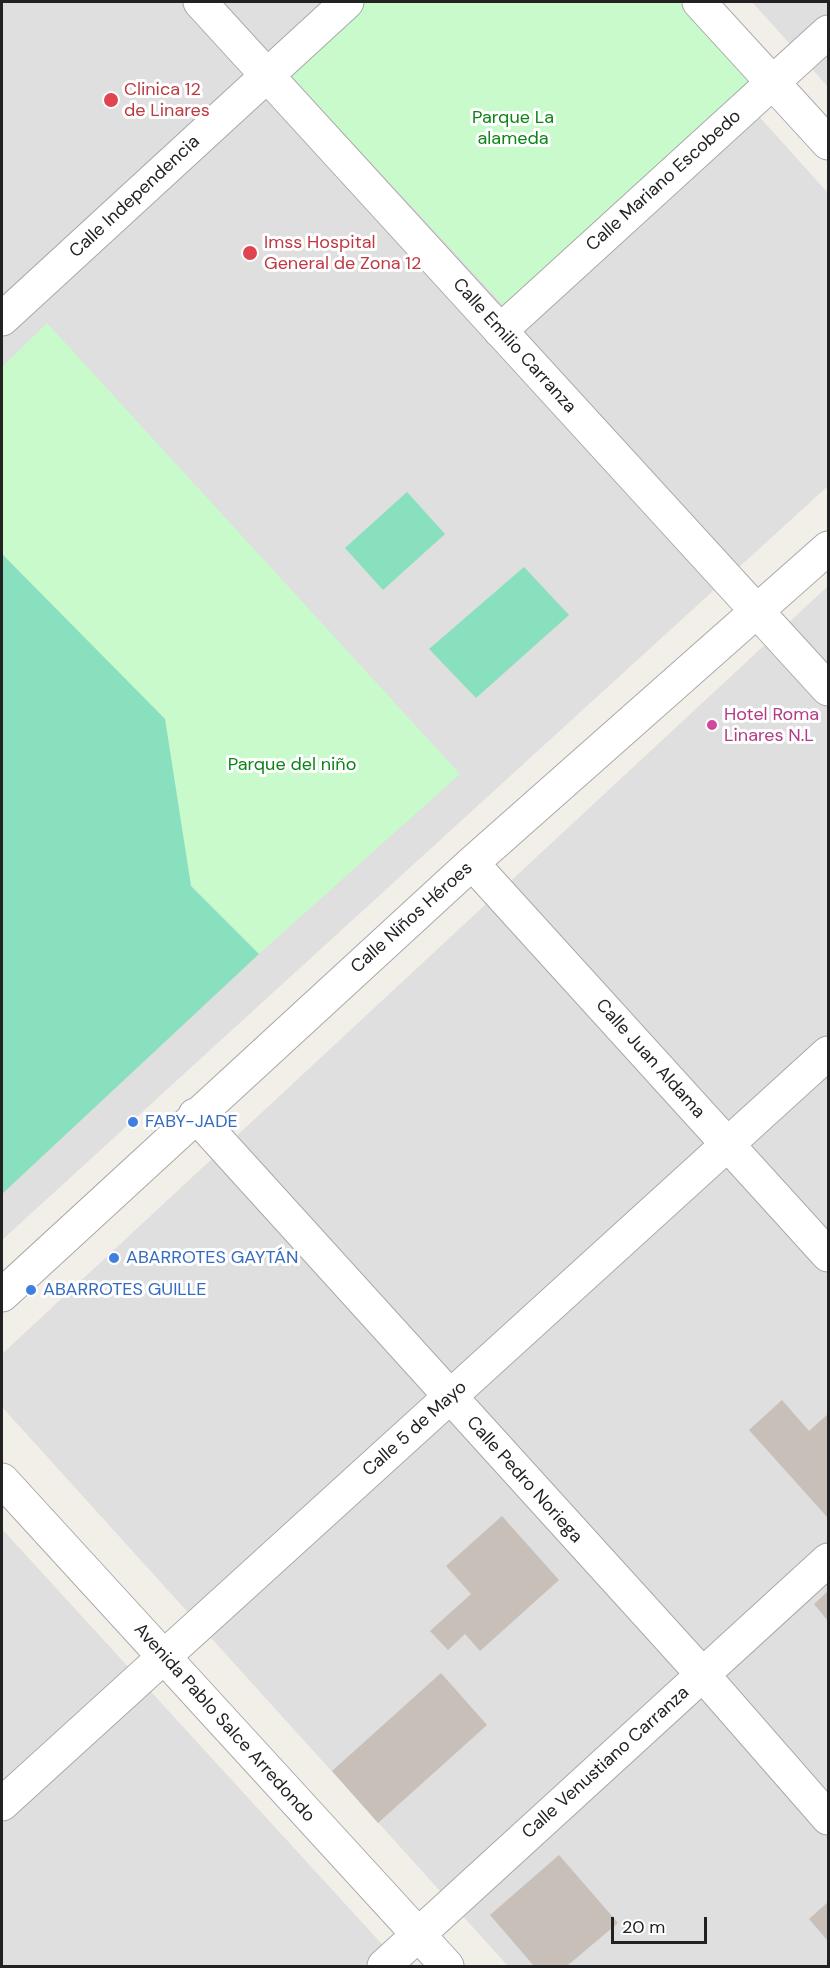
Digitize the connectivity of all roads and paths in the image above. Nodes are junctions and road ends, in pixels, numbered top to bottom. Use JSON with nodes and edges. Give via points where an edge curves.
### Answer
{"nodes":[{"id":1,"x":200,"y":2,"type":"edge"},
{"id":2,"x":347,"y":2,"type":"edge"},
{"id":3,"x":699,"y":2,"type":"edge"},
{"id":4,"x":828,"y":32,"type":"edge"},
{"id":5,"x":267,"y":75,"type":"junction"},
{"id":6,"x":773,"y":83,"type":"junction"},
{"id":7,"x":828,"y":143,"type":"edge"},
{"id":8,"x":2,"y":319,"type":"edge"},
{"id":9,"x":500,"y":331,"type":"junction"},
{"id":10,"x":828,"y":548,"type":"edge"},
{"id":11,"x":758,"y":612,"type":"junction"},
{"id":12,"x":828,"y":689,"type":"edge"},
{"id":13,"x":472,"y":863,"type":"junction"},
{"id":14,"x":828,"y":1053,"type":"edge"},
{"id":15,"x":195,"y":1115,"type":"junction"},
{"id":16,"x":728,"y":1144,"type":"junction"},
{"id":17,"x":828,"y":1255,"type":"edge"},
{"id":18,"x":2,"y":1294,"type":"edge"},
{"id":19,"x":450,"y":1398,"type":"junction"},
{"id":20,"x":2,"y":1480,"type":"edge"},
{"id":21,"x":828,"y":1560,"type":"edge"},
{"id":22,"x":164,"y":1657,"type":"junction"},
{"id":23,"x":703,"y":1675,"type":"junction"},
{"id":24,"x":2,"y":1804,"type":"edge"},
{"id":25,"x":828,"y":1818,"type":"edge"},
{"id":26,"x":418,"y":1935,"type":"junction"},
{"id":27,"x":384,"y":1966,"type":"edge"},
{"id":28,"x":447,"y":1966,"type":"edge"}],
"edges":[{"from":1,"to":5,"type":"street","name":"Calle Emilio Carranza"},
{"from":2,"to":5,"type":"street","name":"Calle Independencia"},
{"from":3,"to":6,"type":"street"},
{"from":4,"to":6,"type":"street","name":"Calle Mariano Escobedo"},
{"from":5,"to":8,"type":"street","name":"Calle Independencia"},
{"from":5,"to":9,"type":"street","name":"Calle Emilio Carranza"},
{"from":6,"to":7,"type":"street"},
{"from":6,"to":9,"type":"street","name":"Calle Mariano Escobedo"},
{"from":9,"to":11,"type":"street","name":"Calle Emilio Carranza"},
{"from":10,"to":11,"type":"street","name":"Calle Niños Héroes"},
{"from":11,"to":12,"type":"street","name":"Calle Emilio Carranza"},
{"from":11,"to":13,"type":"street","name":"Calle Niños Héroes"},
{"from":13,"to":15,"type":"street","name":"Calle Niños Héroes"},
{"from":13,"to":16,"type":"street","name":"Calle Juan Aldama"},
{"from":14,"to":16,"type":"street","name":"Calle 5 de Mayo"},
{"from":15,"to":18,"type":"street","name":"Calle Niños Héroes"},
{"from":15,"to":19,"type":"street","name":"Calle Pedro Noriega"},
{"from":16,"to":17,"type":"street","name":"Calle Juan Aldama"},
{"from":16,"to":19,"type":"street","name":"Calle 5 de Mayo"},
{"from":19,"to":22,"type":"street","name":"Calle 5 de Mayo"},
{"from":19,"to":23,"type":"street","name":"Calle Pedro Noriega"},
{"from":20,"to":22,"type":"street","name":"Avenida Pablo Salce Arredondo"},
{"from":21,"to":23,"type":"street","name":"Calle Venustiano Carranza"},
{"from":22,"to":24,"type":"street","name":"Calle 5 de Mayo"},
{"from":22,"to":26,"type":"street","name":"Avenida Pablo Salce Arredondo"},
{"from":23,"to":25,"type":"street","name":"Calle Pedro Noriega"},
{"from":23,"to":26,"type":"street","name":"Calle Venustiano Carranza"},
{"from":26,"to":27,"type":"street","name":"Calle Venustiano Carranza"},
{"from":26,"to":28,"type":"street","name":"Avenida Pablo Salce Arredondo"}]}
